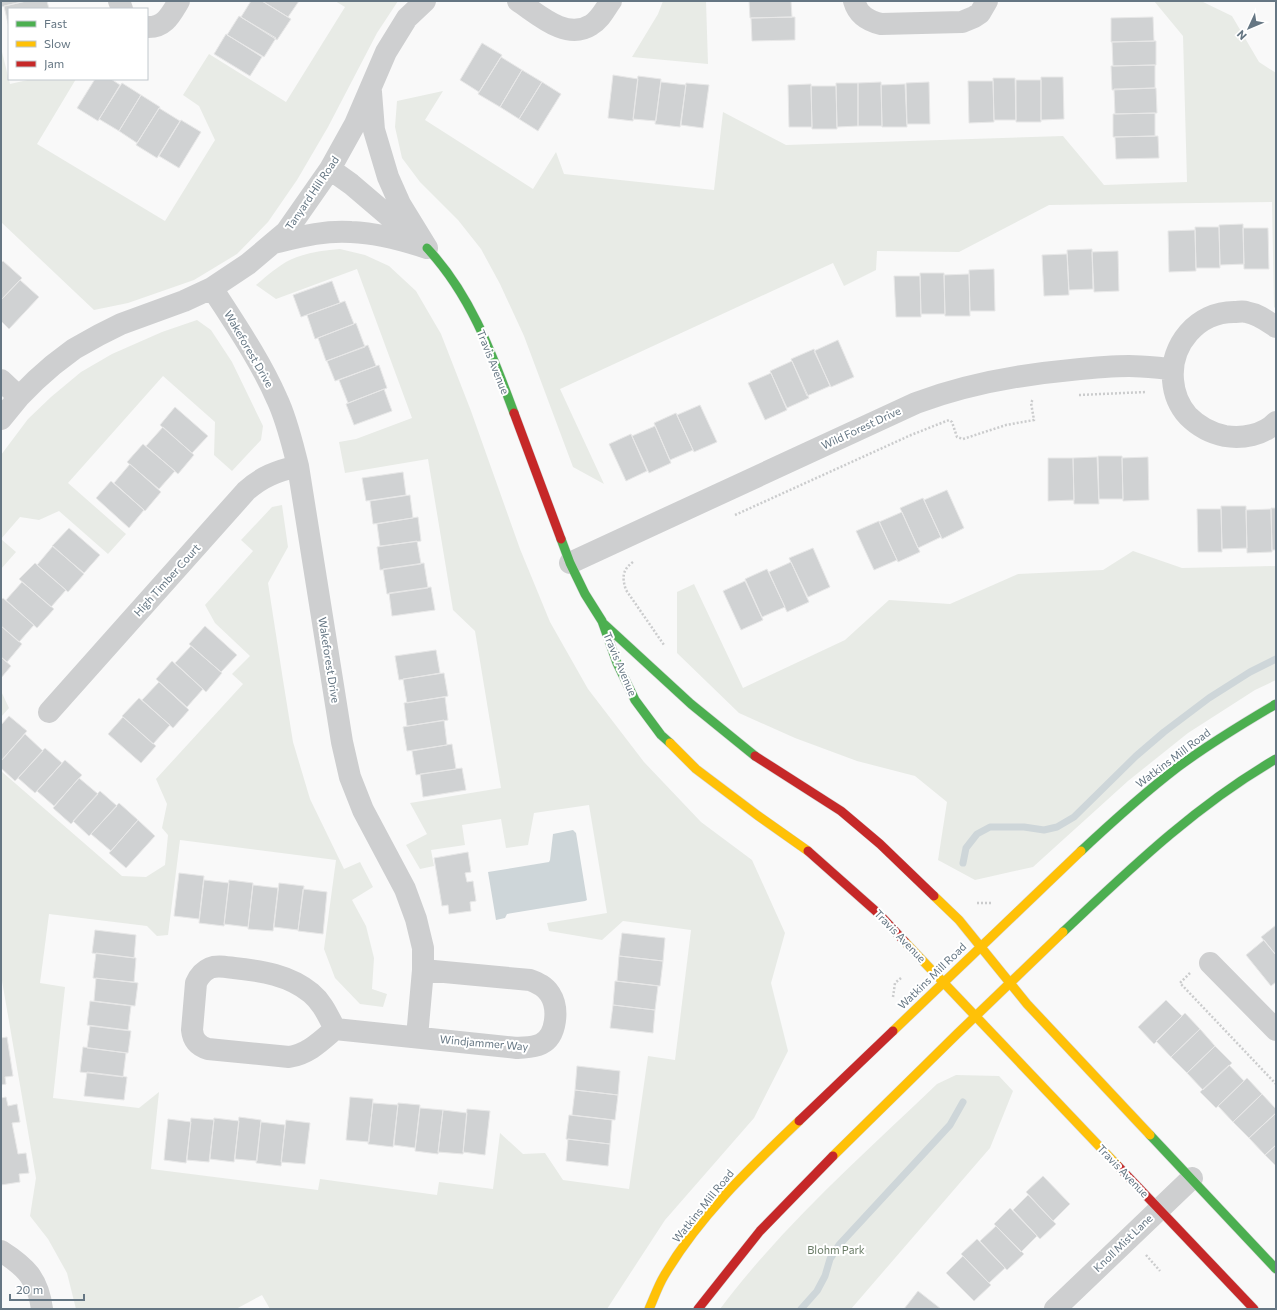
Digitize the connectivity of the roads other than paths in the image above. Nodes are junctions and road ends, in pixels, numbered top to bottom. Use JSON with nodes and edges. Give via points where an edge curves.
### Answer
{"nodes":[{"id":1,"x":179,"y":1,"type":"edge"},
{"id":2,"x":425,"y":1,"type":"edge"},
{"id":3,"x":518,"y":1,"type":"edge"},
{"id":4,"x":610,"y":1,"type":"edge"},
{"id":5,"x":854,"y":1,"type":"edge"},
{"id":6,"x":987,"y":1,"type":"edge"},
{"id":7,"x":148,"y":27,"type":"edge"},
{"id":8,"x":371,"y":89,"type":"junction"},
{"id":9,"x":330,"y":169,"type":"junction"},
{"id":10,"x":274,"y":243,"type":"junction"},
{"id":11,"x":427,"y":248,"type":"junction"},
{"id":12,"x":212,"y":288,"type":"junction"},
{"id":13,"x":1276,"y":327,"type":"edge"},
{"id":14,"x":1172,"y":369,"type":"junction"},
{"id":15,"x":1,"y":380,"type":"edge"},
{"id":16,"x":19,"y":397,"type":"junction"},
{"id":17,"x":1,"y":419,"type":"edge"},
{"id":18,"x":1276,"y":422,"type":"edge"},
{"id":19,"x":298,"y":466,"type":"junction"},
{"id":20,"x":570,"y":563,"type":"junction"},
{"id":21,"x":602,"y":621,"type":"junction"},
{"id":22,"x":1276,"y":704,"type":"edge"},
{"id":23,"x":49,"y":712,"type":"dead end"},
{"id":24,"x":1276,"y":759,"type":"edge"},
{"id":25,"x":981,"y":947,"type":"junction"},
{"id":26,"x":1210,"y":963,"type":"road end"},
{"id":27,"x":423,"y":970,"type":"junction"},
{"id":28,"x":944,"y":982,"type":"junction"},
{"id":29,"x":1010,"y":982,"type":"junction"},
{"id":30,"x":974,"y":1016,"type":"junction"},
{"id":31,"x":335,"y":1029,"type":"junction"},
{"id":32,"x":1276,"y":1030,"type":"edge"},
{"id":33,"x":417,"y":1037,"type":"junction"},
{"id":34,"x":1192,"y":1178,"type":"junction"},
{"id":35,"x":1159,"y":1209,"type":"junction"},
{"id":36,"x":1,"y":1251,"type":"edge"},
{"id":37,"x":1276,"y":1269,"type":"edge"},
{"id":38,"x":42,"y":1309,"type":"edge"},
{"id":39,"x":649,"y":1309,"type":"edge"},
{"id":40,"x":698,"y":1309,"type":"edge"},
{"id":41,"x":1055,"y":1309,"type":"edge"},
{"id":42,"x":1254,"y":1309,"type":"edge"}],
"edges":[{"from":1,"to":7,"type":"street","via":[[164,23]]},
{"from":2,"to":8,"type":"street","name":"Tanyard Hill Road","via":[[403,24],[386,52]]},
{"from":3,"to":4,"type":"street","via":[[557,26],[581,30],[601,16]]},
{"from":5,"to":6,"type":"street","via":[[862,16],[871,22],[881,24],[962,22],[980,13]]},
{"from":8,"to":9,"type":"street","name":"Tanyard Hill Road"},
{"from":8,"to":11,"type":"street","via":[[374,130],[388,177],[400,204]]},
{"from":9,"to":10,"type":"street","name":"Tanyard Hill Road","via":[[286,232]]},
{"from":9,"to":11,"type":"street","name":"Travis Avenue"},
{"from":10,"to":11,"type":"street","via":[[331,232],[351,232],[404,240]]},
{"from":10,"to":12,"type":"street","name":"Tanyard Hill Road"},
{"from":11,"to":20,"type":"street","name":"Travis Avenue","via":[[443,265],[475,316],[496,364]]},
{"from":12,"to":16,"type":"street","name":"Tanyard Hill Road","via":[[98,335],[53,365]]},
{"from":12,"to":19,"type":"street","name":"Wakeforest Drive","via":[[259,364],[277,399],[290,433]]},
{"from":13,"to":14,"type":"street","via":[[1266,319],[1246,312],[1225,312],[1205,319],[1189,331],[1177,349]]},
{"from":14,"to":18,"type":"street","via":[[1174,390],[1182,409],[1196,424],[1214,434],[1234,438],[1254,435]]},
{"from":14,"to":20,"type":"street","name":"Wild Forest Drive","via":[[1129,366],[1042,372],[969,385],[942,393]]},
{"from":15,"to":16,"type":"street"},
{"from":16,"to":17,"type":"street","name":"Tanyard Hill Road"},
{"from":19,"to":23,"type":"street","name":"High Timber Court","via":[[279,470],[253,484]]},
{"from":19,"to":27,"type":"street","name":"Wakeforest Drive","via":[[345,756],[363,810],[405,889],[416,919],[422,948]]},
{"from":20,"to":21,"type":"street","name":"Travis Avenue"},
{"from":21,"to":25,"type":"street","name":"Travis Avenue","via":[[691,704],[749,752],[841,811],[880,844],[959,920]]},
{"from":21,"to":28,"type":"street","name":"Travis Avenue","via":[[617,663],[635,700],[661,735],[696,769],[814,855],[879,914]]},
{"from":22,"to":25,"type":"street","name":"Watkins Mill Road","via":[[1237,726],[1196,754],[1143,795]]},
{"from":24,"to":29,"type":"street","via":[[1254,771],[1179,826]]},
{"from":25,"to":28,"type":"street","name":"Watkins Mill Road"},
{"from":25,"to":29,"type":"street","name":"Travis Avenue"},
{"from":26,"to":32,"type":"street"},
{"from":27,"to":33,"type":"street","name":"Wakeforest Drive"},
{"from":27,"to":33,"type":"street","name":"Windjammer Way","via":[[530,980],[542,985],[550,994],[555,1017],[549,1036],[533,1047],[517,1048]]},
{"from":28,"to":30,"type":"street","name":"Travis Avenue"},
{"from":28,"to":39,"type":"street","name":"Watkins Mill Road","via":[[754,1164],[723,1197],[695,1231],[664,1276]]},
{"from":29,"to":30,"type":"street"},
{"from":29,"to":34,"type":"street","name":"Travis Avenue","via":[[1027,1004]]},
{"from":30,"to":35,"type":"street","name":"Travis Avenue"},
{"from":30,"to":40,"type":"street","via":[[791,1198],[760,1231]]},
{"from":31,"to":31,"type":"street","via":[[307,1052],[289,1057],[201,1047],[193,1037],[192,1030],[196,983],[204,971],[218,966],[279,975],[299,984],[312,994],[324,1007]]},
{"from":31,"to":33,"type":"street","name":"Windjammer Way"},
{"from":34,"to":35,"type":"street","name":"Knoll Mist Lane"},
{"from":34,"to":37,"type":"street","name":"Travis Avenue"},
{"from":35,"to":41,"type":"street","name":"Knoll Mist Lane"},
{"from":35,"to":42,"type":"street","name":"Travis Avenue"},
{"from":36,"to":38,"type":"street","via":[[30,1274],[38,1290]]}]}
